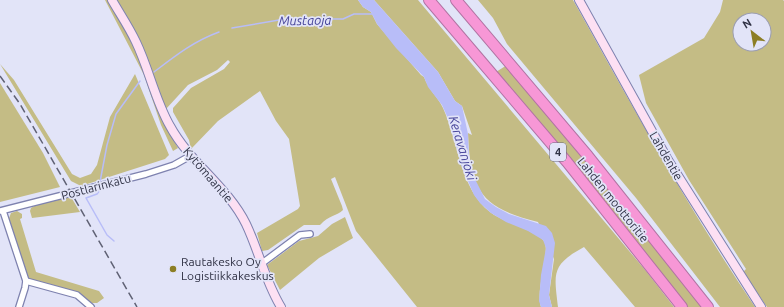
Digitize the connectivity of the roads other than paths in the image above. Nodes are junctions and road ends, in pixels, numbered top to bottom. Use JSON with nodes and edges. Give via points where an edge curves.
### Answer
{"nodes":[{"id":1,"x":112,"y":0,"type":"edge"},
{"id":2,"x":429,"y":0,"type":"edge"},
{"id":3,"x":456,"y":0,"type":"edge"},
{"id":4,"x":580,"y":0,"type":"edge"},
{"id":5,"x":190,"y":156,"type":"junction"},
{"id":6,"x":2,"y":211,"type":"edge"},
{"id":7,"x":310,"y":234,"type":"dead end"},
{"id":8,"x":261,"y":264,"type":"junction"},
{"id":9,"x":26,"y":281,"type":"junction"},
{"id":10,"x":18,"y":307,"type":"edge"},
{"id":11,"x":91,"y":307,"type":"edge"},
{"id":12,"x":281,"y":307,"type":"edge"},
{"id":13,"x":682,"y":307,"type":"edge"},
{"id":14,"x":708,"y":307,"type":"edge"},
{"id":15,"x":761,"y":307,"type":"edge"}],
"edges":[{"from":1,"to":5,"type":"main road","name":"Kytömaantie","via":[[136,42],[170,126]]},
{"from":2,"to":13,"type":"highway","name":"Lahden moottoritie","number":"4","via":[[567,162]]},
{"from":3,"to":14,"type":"highway","name":"Lahden moottoritie","number":"4","via":[[588,156]]},
{"from":4,"to":15,"type":"main road","name":"Lahdentie","via":[[668,160]]},
{"from":5,"to":6,"type":"street","name":"Postlarinkatu","via":[[174,165],[146,174]]},
{"from":5,"to":8,"type":"main road","name":"Kytömaantie","via":[[240,212]]},
{"from":6,"to":9,"type":"street"},
{"from":7,"to":8,"type":"street","via":[[300,235]]},
{"from":8,"to":12,"type":"main road","name":"Kytömaantie"},
{"from":9,"to":10,"type":"street"},
{"from":9,"to":11,"type":"street","via":[[77,295]]}]}
